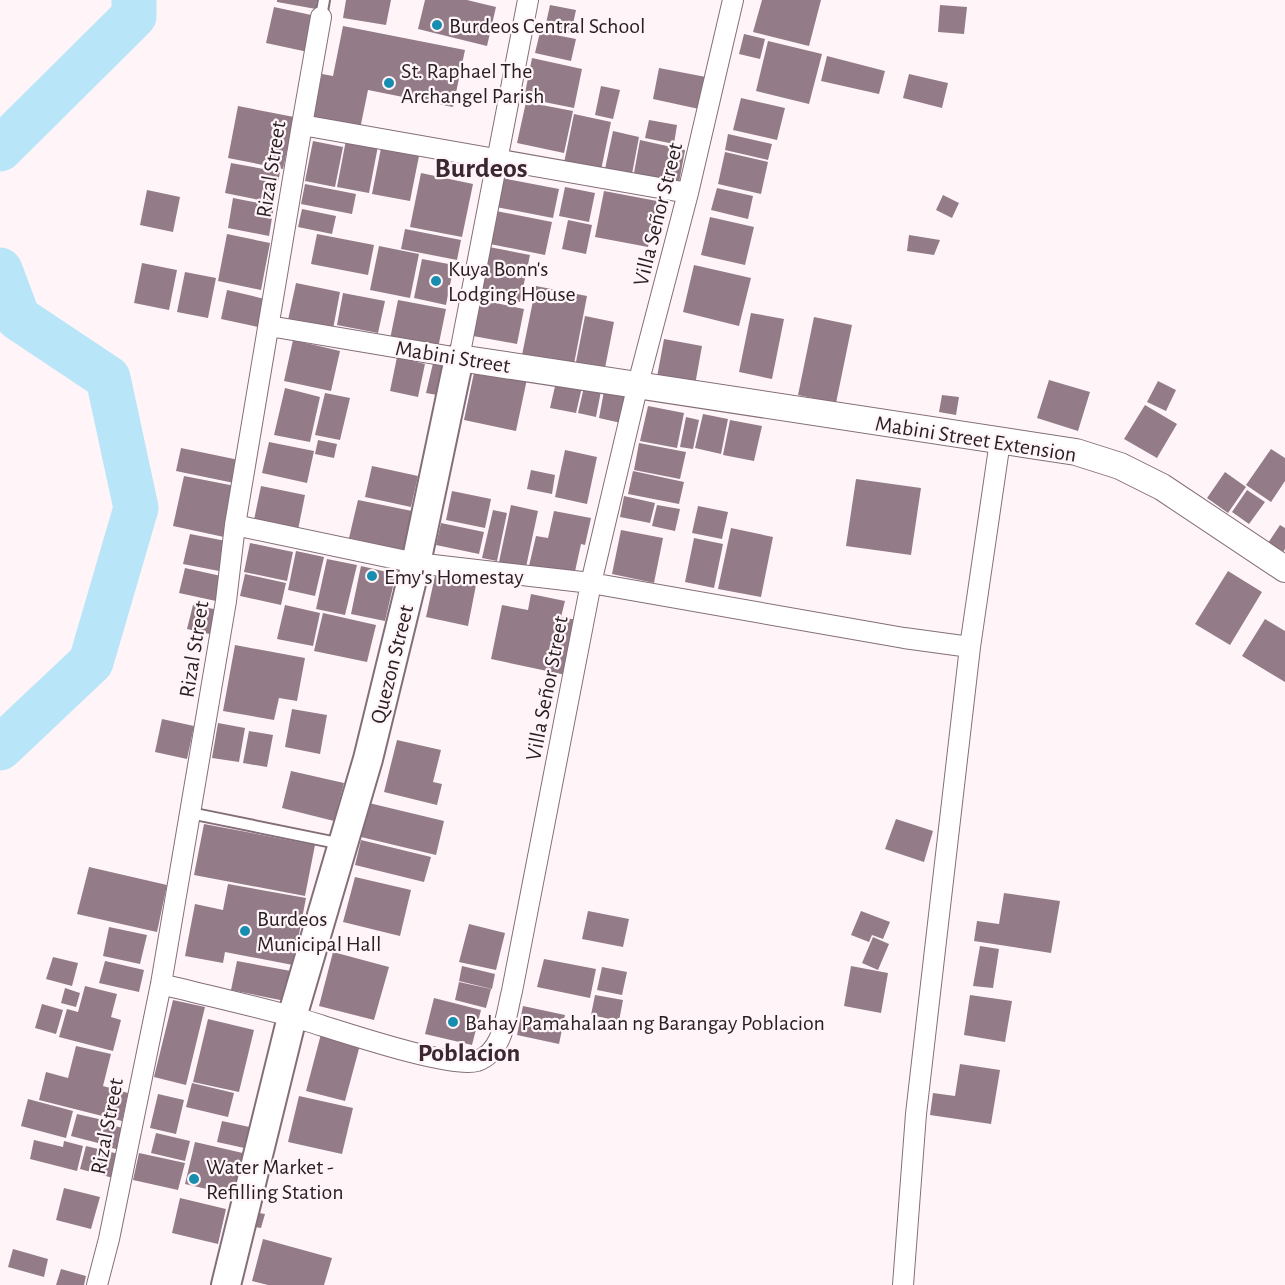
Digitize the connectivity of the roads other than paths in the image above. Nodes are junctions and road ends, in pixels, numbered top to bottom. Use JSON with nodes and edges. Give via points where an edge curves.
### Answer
{"nodes":[{"id":1,"x":528,"y":0,"type":"edge"},
{"id":2,"x":733,"y":0,"type":"edge"},
{"id":3,"x":323,"y":9,"type":"edge"},
{"id":4,"x":302,"y":125,"type":"junction"},
{"id":5,"x":498,"y":159,"type":"junction"},
{"id":6,"x":688,"y":193,"type":"junction"},
{"id":7,"x":269,"y":326,"type":"junction"},
{"id":8,"x":459,"y":358,"type":"junction"},
{"id":9,"x":638,"y":384,"type":"junction"},
{"id":10,"x":1000,"y":441,"type":"junction"},
{"id":11,"x":236,"y":525,"type":"junction"},
{"id":12,"x":416,"y":563,"type":"junction"},
{"id":13,"x":1285,"y":569,"type":"edge"},
{"id":14,"x":591,"y":584,"type":"junction"},
{"id":15,"x":970,"y":647,"type":"junction"},
{"id":16,"x":190,"y":813,"type":"junction"},
{"id":17,"x":343,"y":844,"type":"junction"},
{"id":18,"x":161,"y":984,"type":"junction"},
{"id":19,"x":292,"y":1017,"type":"junction"},
{"id":20,"x":97,"y":1285,"type":"edge"},
{"id":21,"x":226,"y":1285,"type":"edge"},
{"id":22,"x":903,"y":1285,"type":"edge"}],
"edges":[{"from":1,"to":5,"type":"street","name":"Quezon Street"},
{"from":2,"to":6,"type":"street","name":"Villa Señor Street"},
{"from":3,"to":4,"type":"street","name":"Rizal Street"},
{"from":4,"to":5,"type":"street"},
{"from":4,"to":7,"type":"street","name":"Rizal Street"},
{"from":5,"to":6,"type":"street"},
{"from":5,"to":8,"type":"street","name":"Quezon Street"},
{"from":6,"to":9,"type":"street","name":"Villa Señor Street"},
{"from":7,"to":8,"type":"street","name":"Mabini Street"},
{"from":7,"to":11,"type":"street","name":"Rizal Street"},
{"from":8,"to":9,"type":"street","name":"Mabini Street"},
{"from":8,"to":12,"type":"main road","name":"Quezon Street"},
{"from":9,"to":10,"type":"street","name":"Mabini Street Extension"},
{"from":9,"to":14,"type":"street","name":"Villa Señor Street"},
{"from":10,"to":13,"type":"street","name":"Mabini Street Extension","via":[[1077,452],[1120,466],[1162,487]]},
{"from":10,"to":15,"type":"street"},
{"from":11,"to":12,"type":"street"},
{"from":11,"to":16,"type":"street","name":"Rizal Street"},
{"from":12,"to":14,"type":"street"},
{"from":12,"to":17,"type":"main road","name":"Quezon Street"},
{"from":14,"to":15,"type":"street"},
{"from":14,"to":19,"type":"street","name":"Villa Señor Street","via":[[500,1041],[477,1061],[461,1062]]},
{"from":15,"to":22,"type":"street","via":[[916,1114]]},
{"from":16,"to":17,"type":"lane"},
{"from":16,"to":18,"type":"street","name":"Rizal Street"},
{"from":17,"to":19,"type":"main road","name":"Quezon Street"},
{"from":18,"to":19,"type":"street","name":"Villa Señor Street"},
{"from":18,"to":20,"type":"street","name":"Rizal Street"},
{"from":19,"to":21,"type":"main road","name":"Quezon Street"}]}
